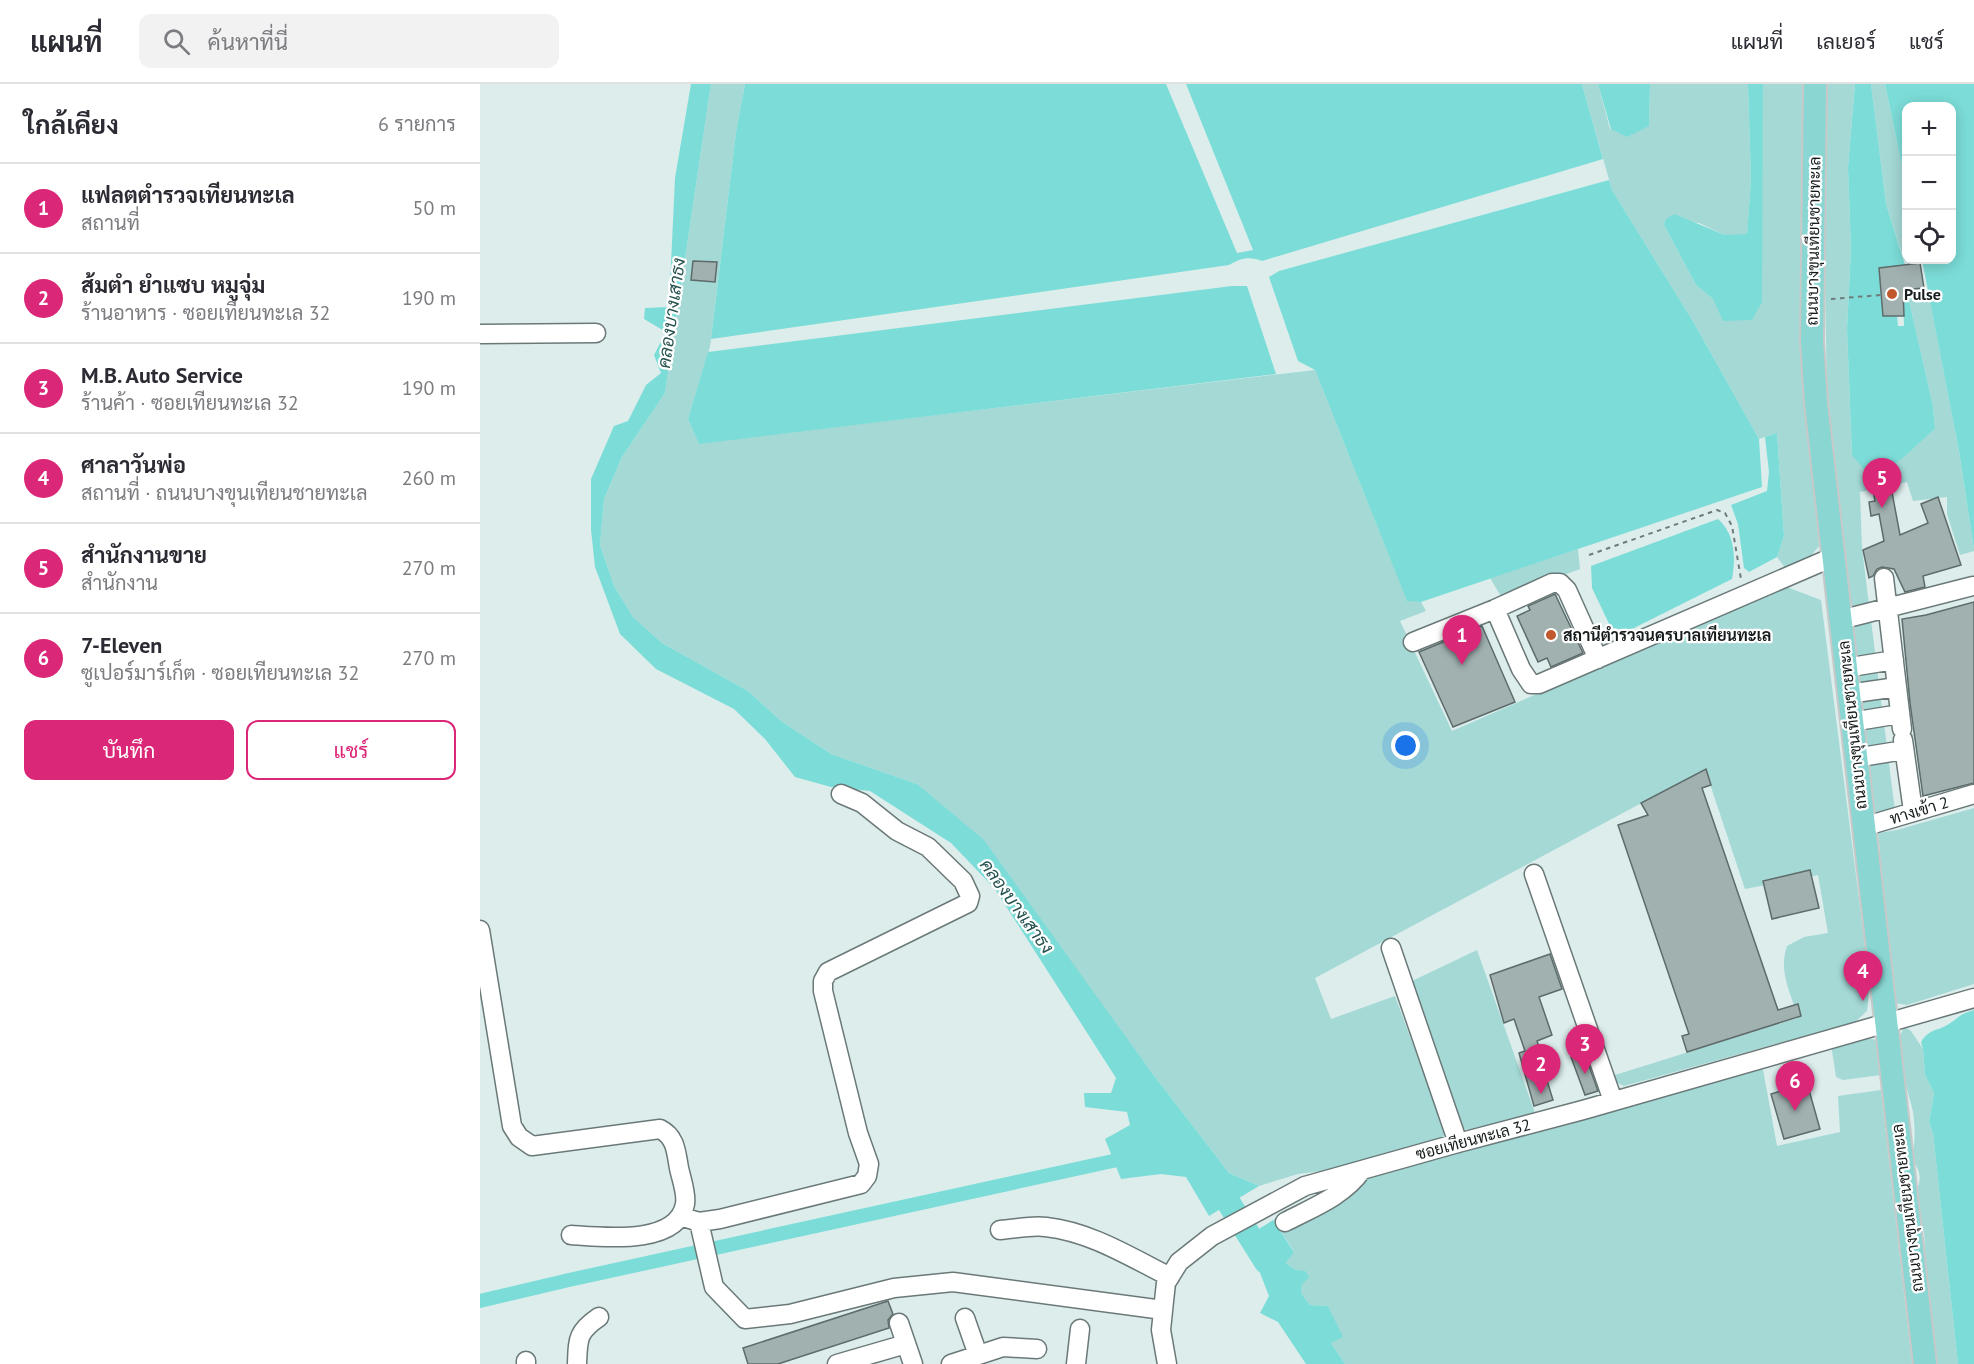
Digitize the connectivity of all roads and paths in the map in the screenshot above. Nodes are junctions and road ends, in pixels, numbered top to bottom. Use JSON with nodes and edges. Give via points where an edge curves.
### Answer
{"nodes":[{"id":1,"x":1815,"y":84,"type":"edge"},
{"id":2,"x":1881,"y":295,"type":"dead end"},
{"id":3,"x":1848,"y":298,"type":"dead end"},
{"id":4,"x":596,"y":333,"type":"dead end"},
{"id":5,"x":480,"y":334,"type":"edge"},
{"id":6,"x":1589,"y":555,"type":"dead end"},
{"id":7,"x":1833,"y":557,"type":"junction"},
{"id":8,"x":1884,"y":578,"type":"dead end"},
{"id":9,"x":1973,"y":586,"type":"edge"},
{"id":10,"x":1744,"y":596,"type":"junction"},
{"id":11,"x":1888,"y":608,"type":"junction"},
{"id":12,"x":1495,"y":609,"type":"junction"},
{"id":13,"x":1840,"y":620,"type":"junction"},
{"id":14,"x":1413,"y":642,"type":"dead end"},
{"id":15,"x":1598,"y":659,"type":"junction"},
{"id":16,"x":1894,"y":660,"type":"junction"},
{"id":17,"x":1845,"y":668,"type":"junction"},
{"id":18,"x":1897,"y":687,"type":"junction"},
{"id":19,"x":1848,"y":694,"type":"junction"},
{"id":20,"x":1851,"y":722,"type":"junction"},
{"id":21,"x":1902,"y":733,"type":"junction"},
{"id":22,"x":1855,"y":758,"type":"junction"},
{"id":23,"x":841,"y":794,"type":"dead end"},
{"id":24,"x":1974,"y":794,"type":"edge"},
{"id":25,"x":1913,"y":811,"type":"junction"},
{"id":26,"x":1863,"y":827,"type":"junction"},
{"id":27,"x":1534,"y":874,"type":"dead end"},
{"id":28,"x":480,"y":930,"type":"edge"},
{"id":29,"x":1391,"y":948,"type":"dead end"},
{"id":30,"x":1974,"y":998,"type":"edge"},
{"id":31,"x":1886,"y":1023,"type":"junction"},
{"id":32,"x":1613,"y":1101,"type":"junction"},
{"id":33,"x":1458,"y":1143,"type":"junction"},
{"id":34,"x":1362,"y":1170,"type":"junction"},
{"id":35,"x":681,"y":1216,"type":"junction"},
{"id":36,"x":699,"y":1222,"type":"junction"},
{"id":37,"x":1285,"y":1222,"type":"dead end"},
{"id":38,"x":1000,"y":1230,"type":"dead end"},
{"id":39,"x":571,"y":1235,"type":"dead end"},
{"id":40,"x":1170,"y":1277,"type":"junction"},
{"id":41,"x":1163,"y":1310,"type":"junction"},
{"id":42,"x":599,"y":1317,"type":"dead end"},
{"id":43,"x":965,"y":1318,"type":"dead end"},
{"id":44,"x":900,"y":1323,"type":"dead end"},
{"id":45,"x":1080,"y":1329,"type":"dead end"},
{"id":46,"x":906,"y":1344,"type":"junction"},
{"id":47,"x":1037,"y":1349,"type":"dead end"},
{"id":48,"x":978,"y":1355,"type":"junction"},
{"id":49,"x":577,"y":1364,"type":"edge"},
{"id":50,"x":837,"y":1364,"type":"edge"},
{"id":51,"x":913,"y":1364,"type":"edge"},
{"id":52,"x":951,"y":1364,"type":"edge"},
{"id":53,"x":1076,"y":1364,"type":"edge"},
{"id":54,"x":1167,"y":1364,"type":"edge"},
{"id":55,"x":1925,"y":1364,"type":"edge"}],
"edges":[{"from":1,"to":7,"type":"main road","name":"ถนนบางขุนเทียนชายทะเล","via":[[1812,342]]},
{"from":2,"to":3,"type":"path"},
{"from":4,"to":5,"type":"street"},
{"from":6,"to":10,"type":"path","via":[[1717,510],[1725,513],[1732,526]]},
{"from":7,"to":10,"type":"street"},
{"from":7,"to":13,"type":"main road","name":"ถนนบางขุนเทียนชายทะเล"},
{"from":8,"to":11,"type":"street"},
{"from":9,"to":11,"type":"street"},
{"from":10,"to":15,"type":"street"},
{"from":11,"to":13,"type":"street"},
{"from":11,"to":16,"type":"street"},
{"from":12,"to":14,"type":"street"},
{"from":12,"to":15,"type":"street","via":[[1521,669],[1532,684]]},
{"from":12,"to":15,"type":"street","via":[[1560,583],[1567,590]]},
{"from":13,"to":17,"type":"main road","name":"ถนนบางขุนเทียนชายทะเล"},
{"from":16,"to":17,"type":"street"},
{"from":16,"to":18,"type":"street"},
{"from":17,"to":19,"type":"main road","name":"ถนนบางขุนเทียนชายทะเล"},
{"from":18,"to":19,"type":"street"},
{"from":18,"to":21,"type":"street"},
{"from":19,"to":20,"type":"main road","name":"ถนนบางขุนเทียนชายทะเล"},
{"from":20,"to":21,"type":"street"},
{"from":20,"to":22,"type":"main road","name":"ถนนบางขุนเทียนชายทะเล"},
{"from":21,"to":22,"type":"street"},
{"from":21,"to":25,"type":"street"},
{"from":22,"to":26,"type":"main road","name":"ถนนบางขุนเทียนชายทะเล"},
{"from":23,"to":36,"type":"street","via":[[862,803],[897,831],[928,847],[963,881],[970,896],[968,903],[828,972],[823,981],[858,1133],[869,1164],[861,1184]]},
{"from":24,"to":25,"type":"street","name":"ทางเข้า 2"},
{"from":25,"to":26,"type":"street","name":"ทางเข้า 2"},
{"from":26,"to":31,"type":"main road","name":"ถนนบางขุนเทียนชายทะเล"},
{"from":27,"to":32,"type":"street"},
{"from":28,"to":35,"type":"street","via":[[512,1126],[519,1137],[531,1146],[660,1129],[669,1133],[686,1203]]},
{"from":29,"to":33,"type":"street"},
{"from":30,"to":31,"type":"street","name":"ซอยเทียนทะเล 32"},
{"from":31,"to":32,"type":"street","name":"ซอยเทียนทะเล 32"},
{"from":31,"to":55,"type":"main road","name":"ถนนบางขุนเทียนชายทะเล"},
{"from":32,"to":33,"type":"street","name":"ซอยเทียนทะเล 32"},
{"from":33,"to":34,"type":"street","name":"ซอยเทียนทะเล 32"},
{"from":34,"to":37,"type":"street","via":[[1342,1191]]},
{"from":34,"to":40,"type":"street","name":"ซอยเทียนทะเล 32","via":[[1305,1186],[1212,1236],[1179,1262]]},
{"from":35,"to":36,"type":"street"},
{"from":35,"to":39,"type":"street","via":[[670,1228],[646,1235]]},
{"from":36,"to":41,"type":"street","via":[[714,1287],[745,1318],[790,1314],[894,1288],[953,1282]]},
{"from":38,"to":40,"type":"street","via":[[1067,1230],[1102,1242]]},
{"from":40,"to":41,"type":"street","name":"ซอยเทียนทะเล 32"},
{"from":41,"to":54,"type":"street","name":"ซอยเทียนทะเล 32","via":[[1161,1330]]},
{"from":42,"to":49,"type":"street","via":[[578,1338]]},
{"from":43,"to":48,"type":"street"},
{"from":44,"to":46,"type":"street"},
{"from":45,"to":53,"type":"street"},
{"from":46,"to":50,"type":"street"},
{"from":46,"to":51,"type":"street"},
{"from":47,"to":48,"type":"street","via":[[1003,1347]]},
{"from":48,"to":52,"type":"street"}]}
